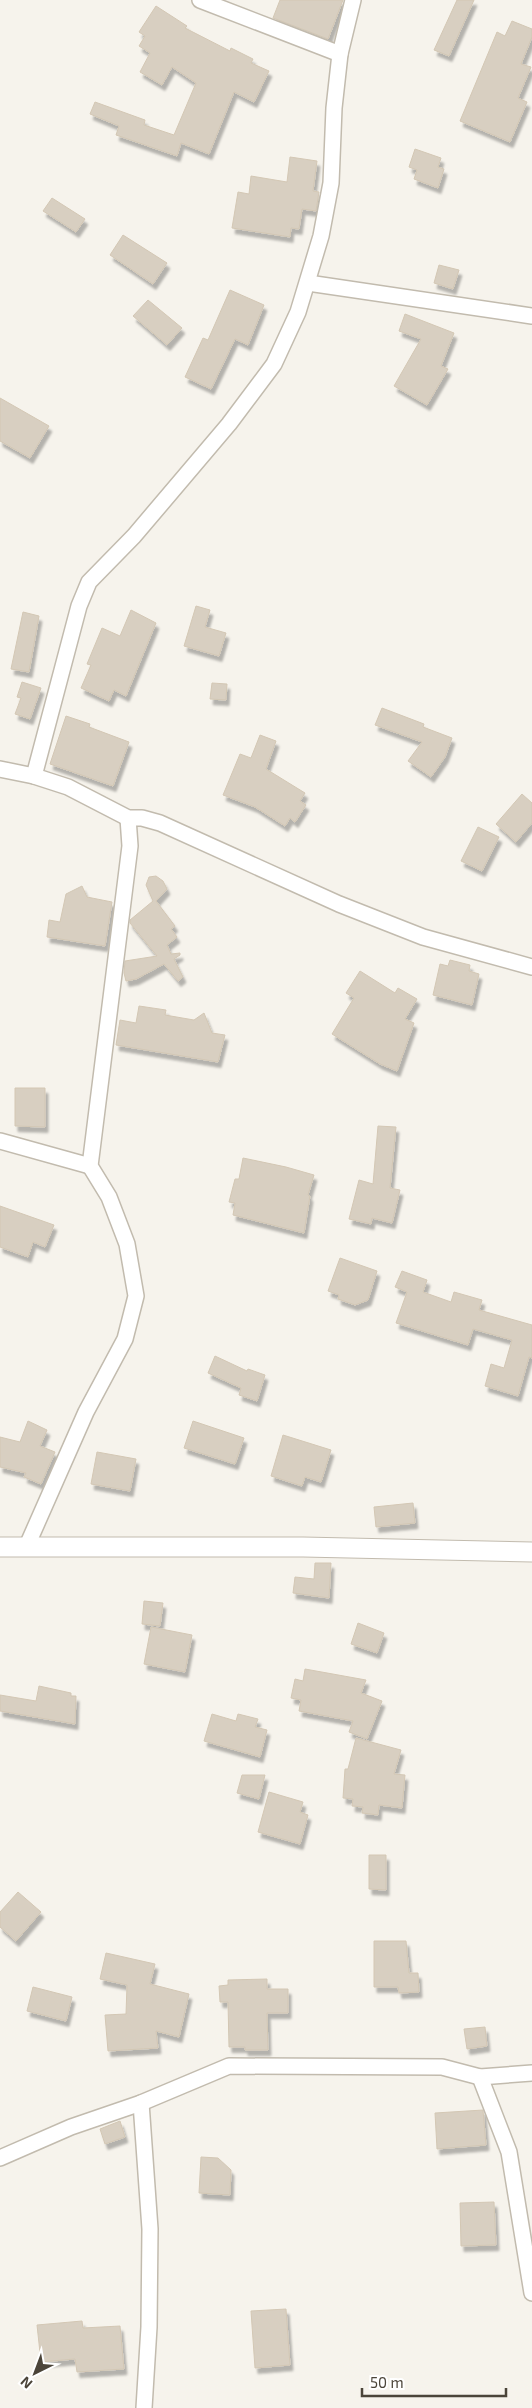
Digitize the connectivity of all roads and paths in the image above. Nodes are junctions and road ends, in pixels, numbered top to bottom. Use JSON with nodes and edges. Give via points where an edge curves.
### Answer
{"nodes":[{"id":1,"x":200,"y":0,"type":"edge"},
{"id":2,"x":353,"y":0,"type":"edge"},
{"id":3,"x":340,"y":54,"type":"junction"},
{"id":4,"x":308,"y":283,"type":"junction"},
{"id":5,"x":532,"y":316,"type":"edge"},
{"id":6,"x":0,"y":769,"type":"edge"},
{"id":7,"x":34,"y":776,"type":"junction"},
{"id":8,"x":128,"y":818,"type":"junction"},
{"id":9,"x":532,"y":967,"type":"edge"},
{"id":10,"x":0,"y":1141,"type":"edge"},
{"id":11,"x":90,"y":1166,"type":"junction"},
{"id":12,"x":0,"y":1547,"type":"edge"},
{"id":13,"x":26,"y":1548,"type":"junction"},
{"id":14,"x":532,"y":1552,"type":"edge"},
{"id":15,"x":532,"y":2073,"type":"edge"},
{"id":16,"x":480,"y":2077,"type":"junction"},
{"id":17,"x":141,"y":2103,"type":"junction"},
{"id":18,"x":0,"y":2158,"type":"edge"},
{"id":19,"x":532,"y":2293,"type":"edge"},
{"id":20,"x":144,"y":2408,"type":"edge"}],
"edges":[{"from":1,"to":3,"type":"street"},
{"from":2,"to":3,"type":"street"},
{"from":3,"to":4,"type":"street","via":[[331,183]]},
{"from":4,"to":5,"type":"street"},
{"from":4,"to":7,"type":"street","via":[[274,364],[229,424],[140,529],[89,582],[79,606]]},
{"from":6,"to":7,"type":"street"},
{"from":7,"to":8,"type":"street","via":[[68,787]]},
{"from":8,"to":9,"type":"street","via":[[160,823],[339,904],[423,937]]},
{"from":8,"to":11,"type":"street","via":[[130,846]]},
{"from":10,"to":11,"type":"street"},
{"from":11,"to":13,"type":"street","via":[[108,1198],[127,1244],[136,1296],[126,1339],[86,1412]]},
{"from":12,"to":13,"type":"street"},
{"from":13,"to":14,"type":"street","via":[[303,1547]]},
{"from":15,"to":16,"type":"street"},
{"from":16,"to":17,"type":"street","via":[[442,2067],[229,2066]]},
{"from":16,"to":19,"type":"street","via":[[508,2152]]},
{"from":17,"to":18,"type":"street","via":[[71,2127]]},
{"from":17,"to":20,"type":"street","via":[[150,2229]]}]}
